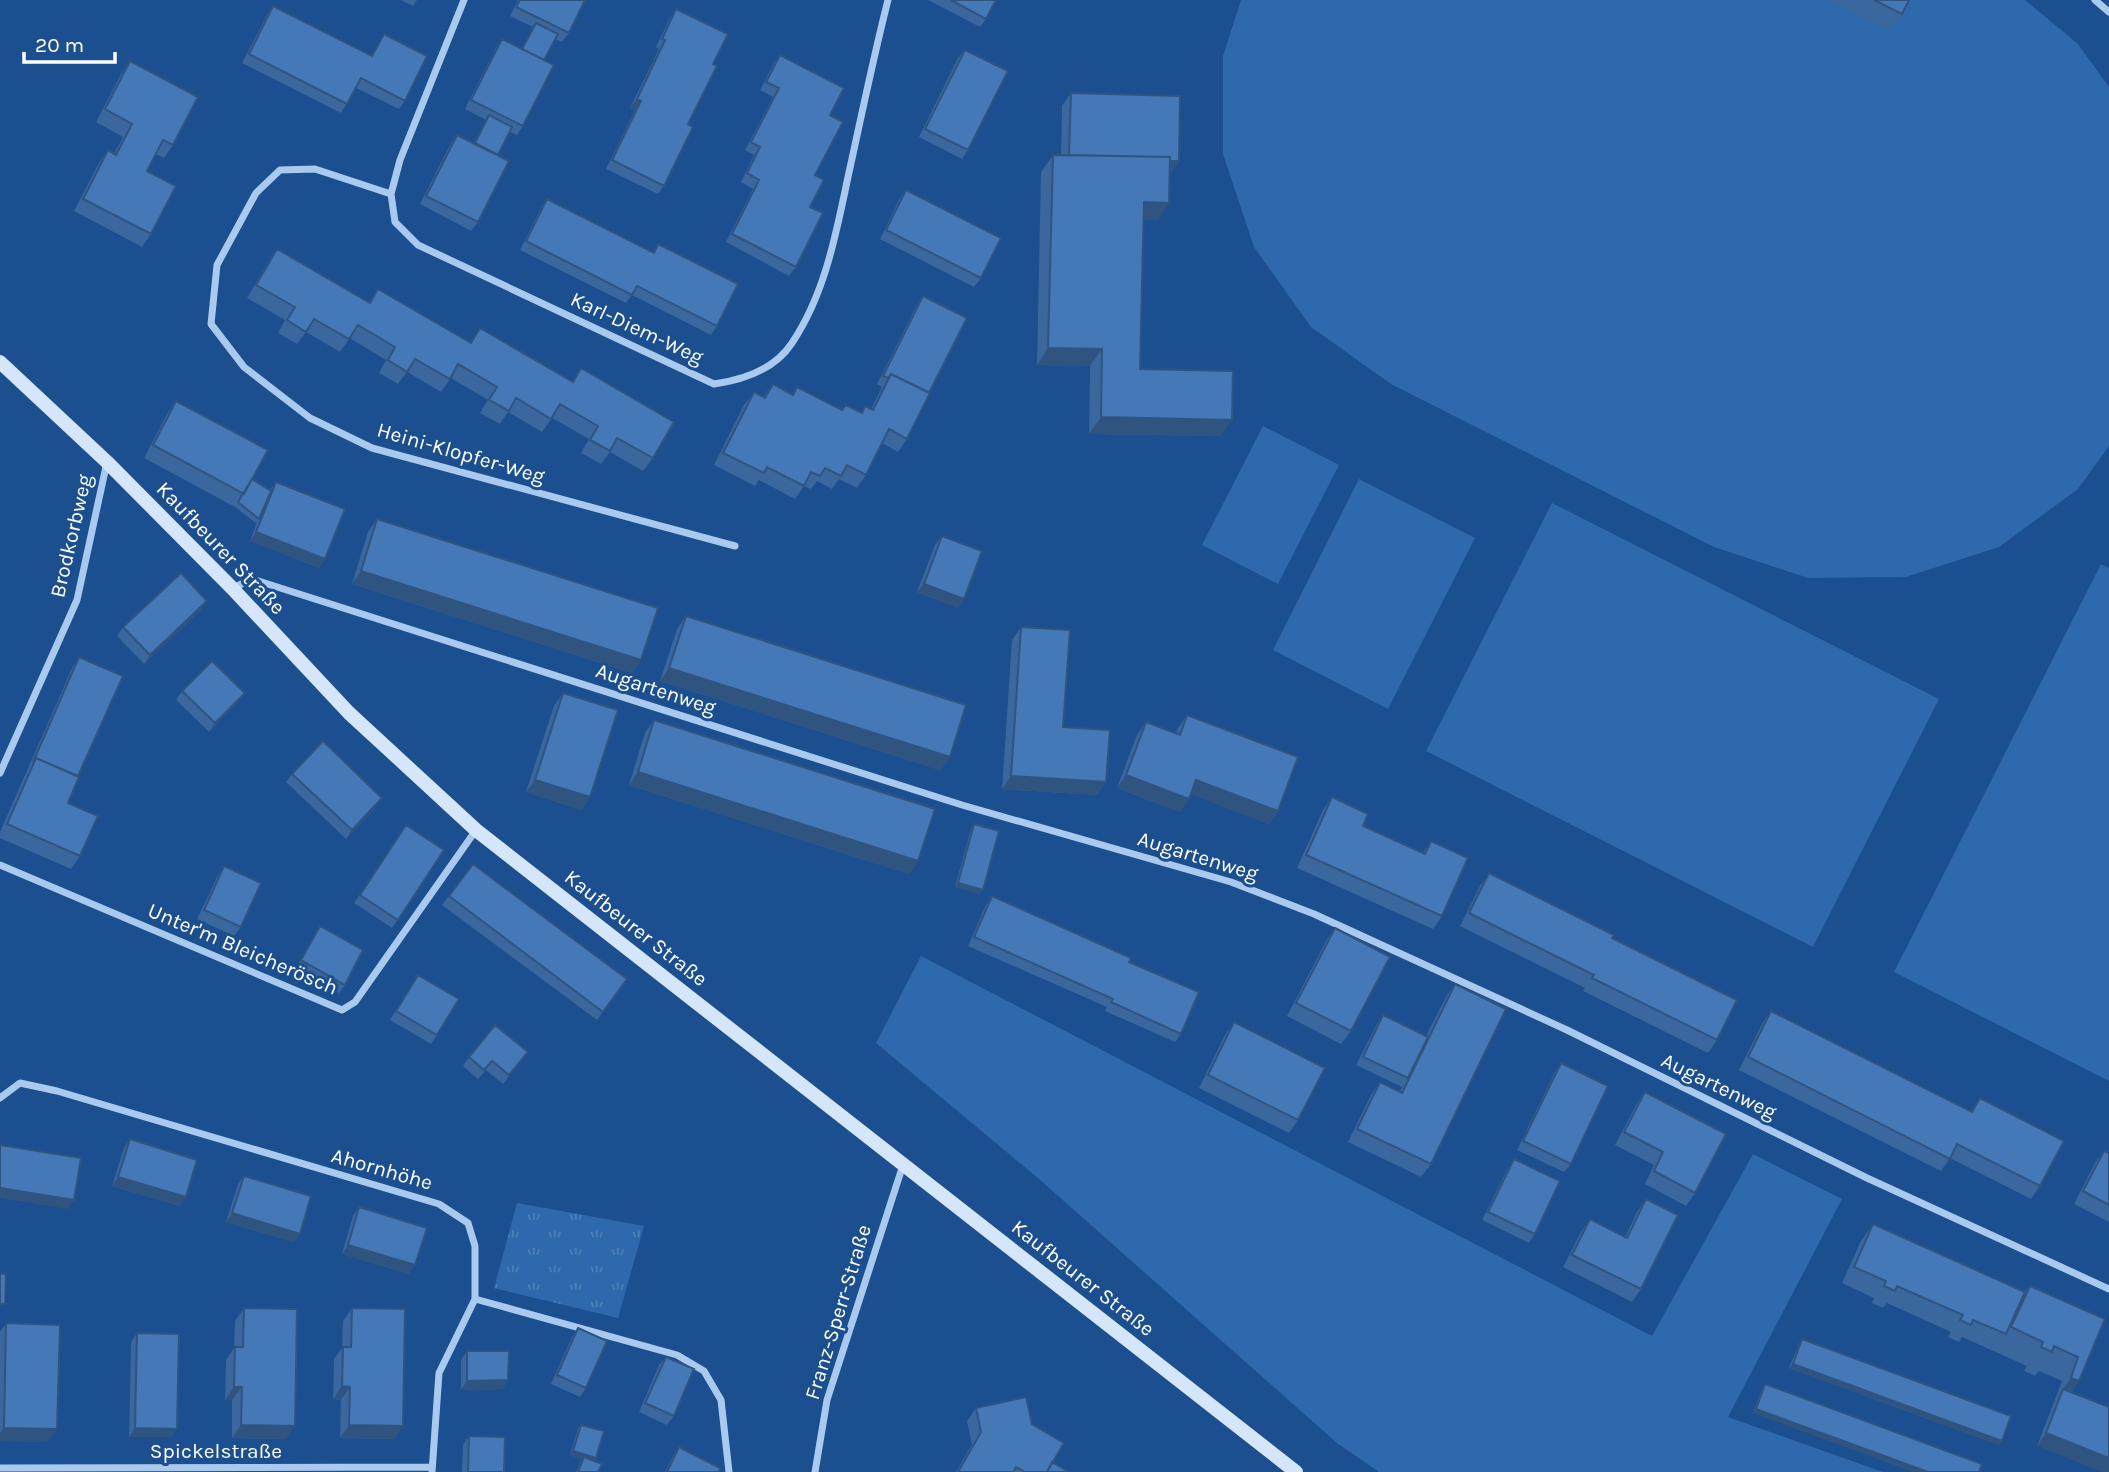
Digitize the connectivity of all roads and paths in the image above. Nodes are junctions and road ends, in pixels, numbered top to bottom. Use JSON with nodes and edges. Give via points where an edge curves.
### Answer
{"nodes":[{"id":1,"x":464,"y":0,"type":"edge"},
{"id":2,"x":888,"y":0,"type":"edge"},
{"id":3,"x":2095,"y":0,"type":"edge"},
{"id":4,"x":2109,"y":12,"type":"edge"},
{"id":5,"x":391,"y":194,"type":"junction"},
{"id":6,"x":0,"y":362,"type":"edge"},
{"id":7,"x":107,"y":462,"type":"junction"},
{"id":8,"x":734,"y":546,"type":"dead end"},
{"id":9,"x":232,"y":588,"type":"junction"},
{"id":10,"x":0,"y":773,"type":"edge"},
{"id":11,"x":476,"y":830,"type":"junction"},
{"id":12,"x":0,"y":864,"type":"edge"},
{"id":13,"x":0,"y":1098,"type":"edge"},
{"id":14,"x":903,"y":1164,"type":"junction"},
{"id":15,"x":2109,"y":1289,"type":"edge"},
{"id":16,"x":475,"y":1298,"type":"junction"},
{"id":17,"x":0,"y":1468,"type":"edge"},
{"id":18,"x":432,"y":1469,"type":"edge"},
{"id":19,"x":729,"y":1472,"type":"edge"},
{"id":20,"x":814,"y":1472,"type":"edge"},
{"id":21,"x":1296,"y":1472,"type":"edge"}],
"edges":[{"from":1,"to":5,"type":"street","via":[[400,160]]},
{"from":2,"to":5,"type":"street","name":"Karl-Diem-Weg","via":[[821,288],[791,345],[767,367],[738,381],[714,384],[418,244],[395,222]]},
{"from":3,"to":4,"type":"street"},
{"from":5,"to":8,"type":"street","name":"Heini-Klopfer-Weg","via":[[315,169],[280,170],[256,193],[217,265],[211,324],[244,367],[310,418],[372,448]]},
{"from":6,"to":7,"type":"street","name":"Kaufbeurer Straße"},
{"from":7,"to":9,"type":"street","name":"Kaufbeurer Straße"},
{"from":7,"to":10,"type":"street","name":"Brodkorbweg","via":[[76,600]]},
{"from":9,"to":11,"type":"street","name":"Kaufbeurer Straße","via":[[349,713]]},
{"from":9,"to":15,"type":"street","name":"Augartenweg","via":[[252,579],[962,804],[1231,882],[1314,914],[1567,1030],[1867,1178]]},
{"from":11,"to":12,"type":"street","name":"Unter'm Bleicherösch","via":[[355,1002],[342,1010]]},
{"from":11,"to":14,"type":"street","name":"Kaufbeurer Straße"},
{"from":13,"to":16,"type":"street","name":"Ahornhöhe","via":[[20,1083],[57,1091],[439,1204],[468,1223],[475,1245]]},
{"from":14,"to":20,"type":"street","name":"Franz-Sperr-Straße","via":[[827,1400]]},
{"from":14,"to":21,"type":"street","name":"Kaufbeurer Straße"},
{"from":16,"to":18,"type":"street","via":[[439,1373]]},
{"from":16,"to":19,"type":"street","via":[[677,1354],[704,1371],[721,1400]]},
{"from":17,"to":18,"type":"street","name":"Spickelstraße"}]}
